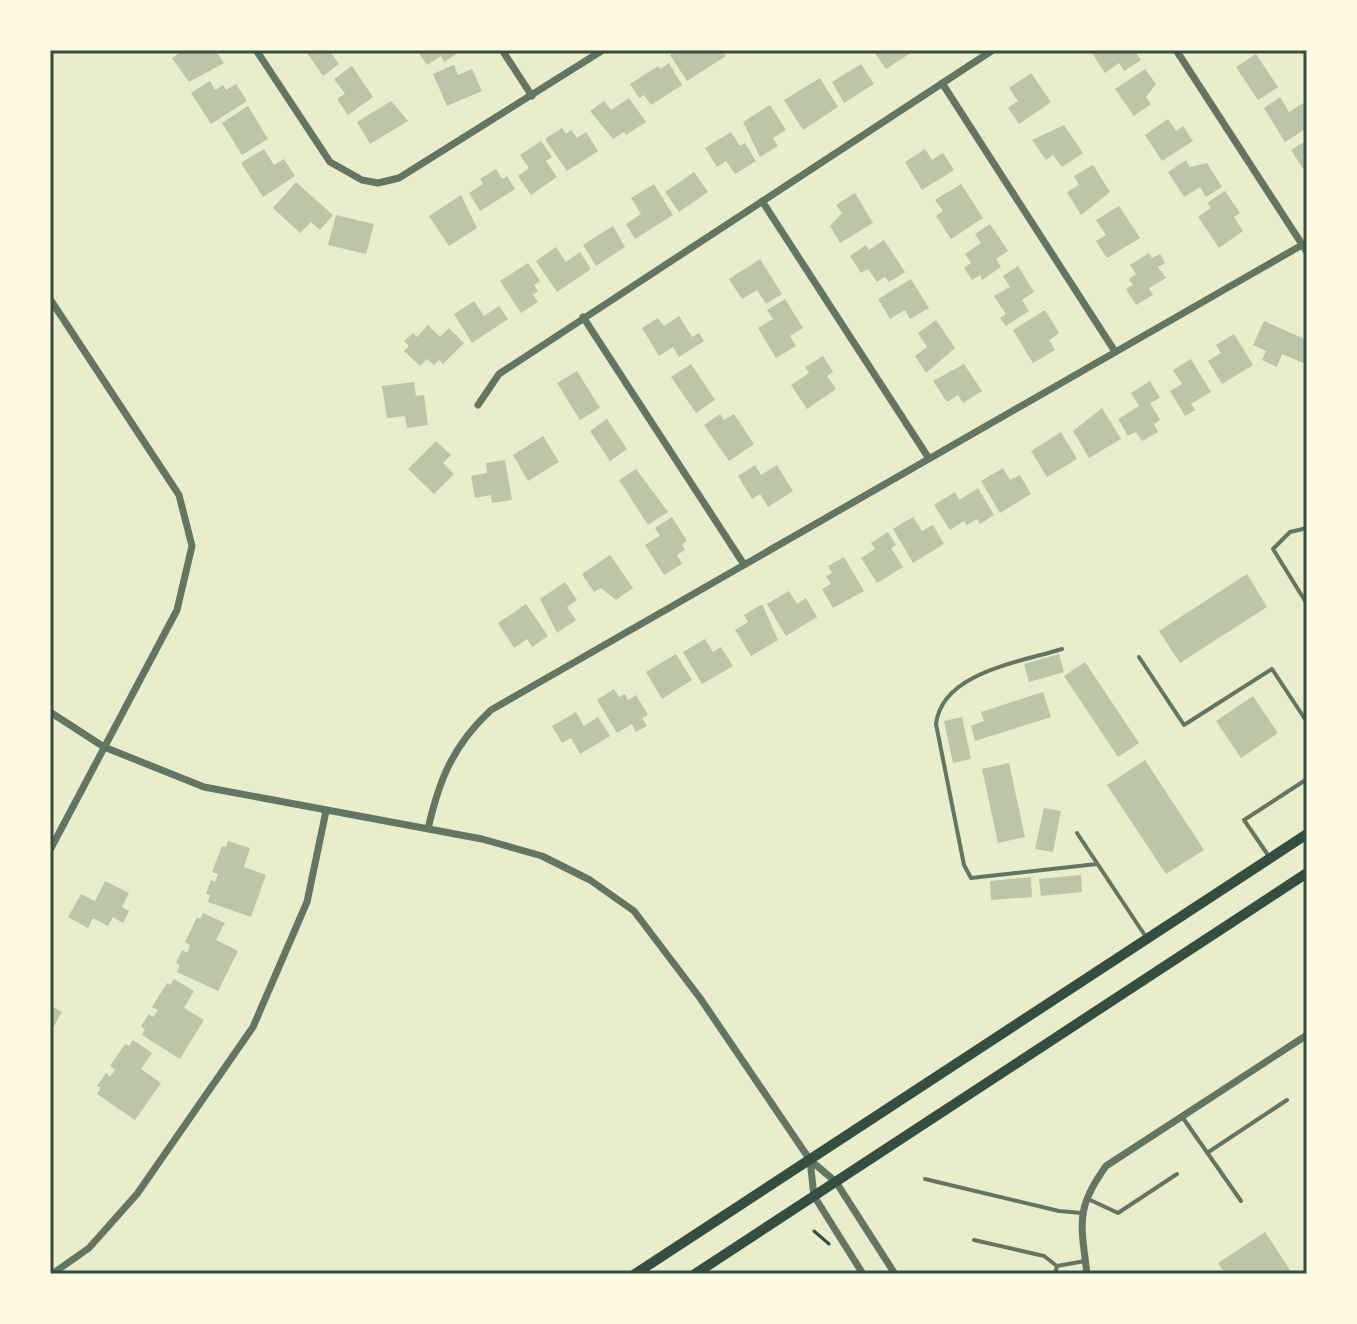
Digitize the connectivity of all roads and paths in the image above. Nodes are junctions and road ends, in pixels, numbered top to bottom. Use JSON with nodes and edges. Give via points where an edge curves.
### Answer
{"nodes":[{"id":1,"x":256,"y":50,"type":"edge"},
{"id":2,"x":502,"y":50,"type":"edge"},
{"id":3,"x":603,"y":50,"type":"edge"},
{"id":4,"x":993,"y":50,"type":"edge"},
{"id":5,"x":1176,"y":50,"type":"edge"},
{"id":6,"x":942,"y":83,"type":"junction"},
{"id":7,"x":532,"y":96,"type":"junction"},
{"id":8,"x":762,"y":201,"type":"junction"},
{"id":9,"x":1304,"y":249,"type":"edge"},
{"id":10,"x":50,"y":299,"type":"edge"},
{"id":11,"x":583,"y":317,"type":"junction"},
{"id":12,"x":1114,"y":350,"type":"junction"},
{"id":13,"x":478,"y":405,"type":"dead end"},
{"id":14,"x":928,"y":457,"type":"junction"},
{"id":15,"x":1307,"y":528,"type":"edge"},
{"id":16,"x":743,"y":563,"type":"junction"},
{"id":17,"x":1307,"y":604,"type":"edge"},
{"id":18,"x":1062,"y":649,"type":"dead end"},
{"id":19,"x":1139,"y":657,"type":"dead end"},
{"id":20,"x":50,"y":712,"type":"edge"},
{"id":21,"x":1307,"y":722,"type":"edge"},
{"id":22,"x":102,"y":746,"type":"junction"},
{"id":23,"x":1307,"y":779,"type":"edge"},
{"id":24,"x":326,"y":811,"type":"junction"},
{"id":25,"x":428,"y":829,"type":"junction"},
{"id":26,"x":1077,"y":833,"type":"dead end"},
{"id":27,"x":1307,"y":834,"type":"edge"},
{"id":28,"x":50,"y":850,"type":"edge"},
{"id":29,"x":1270,"y":858,"type":"junction"},
{"id":30,"x":1097,"y":864,"type":"junction"},
{"id":31,"x":1307,"y":873,"type":"edge"},
{"id":32,"x":1147,"y":939,"type":"junction"},
{"id":33,"x":1307,"y":1035,"type":"edge"},
{"id":34,"x":1287,"y":1100,"type":"dead end"},
{"id":35,"x":1182,"y":1116,"type":"junction"},
{"id":36,"x":1207,"y":1153,"type":"junction"},
{"id":37,"x":810,"y":1160,"type":"junction"},
{"id":38,"x":1177,"y":1174,"type":"dead end"},
{"id":39,"x":925,"y":1179,"type":"dead end"},
{"id":40,"x":836,"y":1182,"type":"junction"},
{"id":41,"x":814,"y":1196,"type":"junction"},
{"id":42,"x":1086,"y":1198,"type":"junction"},
{"id":43,"x":1241,"y":1201,"type":"dead end"},
{"id":44,"x":1082,"y":1213,"type":"junction"},
{"id":45,"x":814,"y":1231,"type":"dead end"},
{"id":46,"x":974,"y":1240,"type":"dead end"},
{"id":47,"x":834,"y":1251,"type":"dead end"},
{"id":48,"x":1085,"y":1261,"type":"junction"},
{"id":49,"x":1057,"y":1266,"type":"junction"},
{"id":50,"x":52,"y":1274,"type":"edge"},
{"id":51,"x":635,"y":1274,"type":"edge"},
{"id":52,"x":695,"y":1274,"type":"edge"},
{"id":53,"x":863,"y":1274,"type":"edge"},
{"id":54,"x":895,"y":1274,"type":"edge"},
{"id":55,"x":1055,"y":1274,"type":"edge"},
{"id":56,"x":1087,"y":1274,"type":"edge"}],
"edges":[{"from":1,"to":7,"type":"street","via":[[330,162],[347,174],[378,183],[414,172]]},
{"from":2,"to":7,"type":"street"},
{"from":3,"to":7,"type":"street"},
{"from":4,"to":6,"type":"street"},
{"from":5,"to":9,"type":"street"},
{"from":6,"to":8,"type":"street"},
{"from":6,"to":12,"type":"street"},
{"from":8,"to":11,"type":"street"},
{"from":8,"to":14,"type":"street"},
{"from":9,"to":12,"type":"street"},
{"from":10,"to":22,"type":"street","via":[[174,486],[191,531],[189,567],[177,610]]},
{"from":11,"to":13,"type":"street","via":[[499,374]]},
{"from":11,"to":16,"type":"street"},
{"from":12,"to":14,"type":"street"},
{"from":14,"to":16,"type":"street"},
{"from":15,"to":17,"type":"lane","via":[[1290,532],[1273,549]]},
{"from":16,"to":25,"type":"street","via":[[491,710],[448,761]]},
{"from":18,"to":30,"type":"lane","via":[[961,685],[943,702],[936,724],[971,878]]},
{"from":19,"to":21,"type":"lane","via":[[1184,725],[1272,669]]},
{"from":20,"to":22,"type":"street"},
{"from":22,"to":24,"type":"street","via":[[204,787]]},
{"from":22,"to":28,"type":"street"},
{"from":23,"to":29,"type":"lane","via":[[1244,820]]},
{"from":24,"to":25,"type":"street"},
{"from":24,"to":50,"type":"street","via":[[307,902],[253,1027],[106,1232]]},
{"from":25,"to":37,"type":"street","via":[[542,856],[590,880],[634,911]]},
{"from":26,"to":30,"type":"lane"},
{"from":27,"to":29,"type":"main road"},
{"from":29,"to":32,"type":"main road"},
{"from":30,"to":32,"type":"lane"},
{"from":31,"to":40,"type":"main road"},
{"from":32,"to":37,"type":"main road"},
{"from":33,"to":35,"type":"street"},
{"from":34,"to":36,"type":"lane"},
{"from":35,"to":36,"type":"lane"},
{"from":35,"to":42,"type":"street","via":[[1106,1166]]},
{"from":36,"to":43,"type":"lane"},
{"from":37,"to":40,"type":"street"},
{"from":37,"to":41,"type":"street"},
{"from":37,"to":51,"type":"main road"},
{"from":38,"to":42,"type":"lane","via":[[1118,1213]]},
{"from":39,"to":44,"type":"lane"},
{"from":40,"to":41,"type":"main road"},
{"from":40,"to":54,"type":"street"},
{"from":41,"to":52,"type":"main road"},
{"from":41,"to":53,"type":"street"},
{"from":42,"to":44,"type":"street"},
{"from":44,"to":48,"type":"street"},
{"from":45,"to":47,"type":"path"},
{"from":46,"to":49,"type":"lane","via":[[1044,1256]]},
{"from":48,"to":49,"type":"lane"},
{"from":48,"to":56,"type":"street"},
{"from":49,"to":55,"type":"lane"}]}
